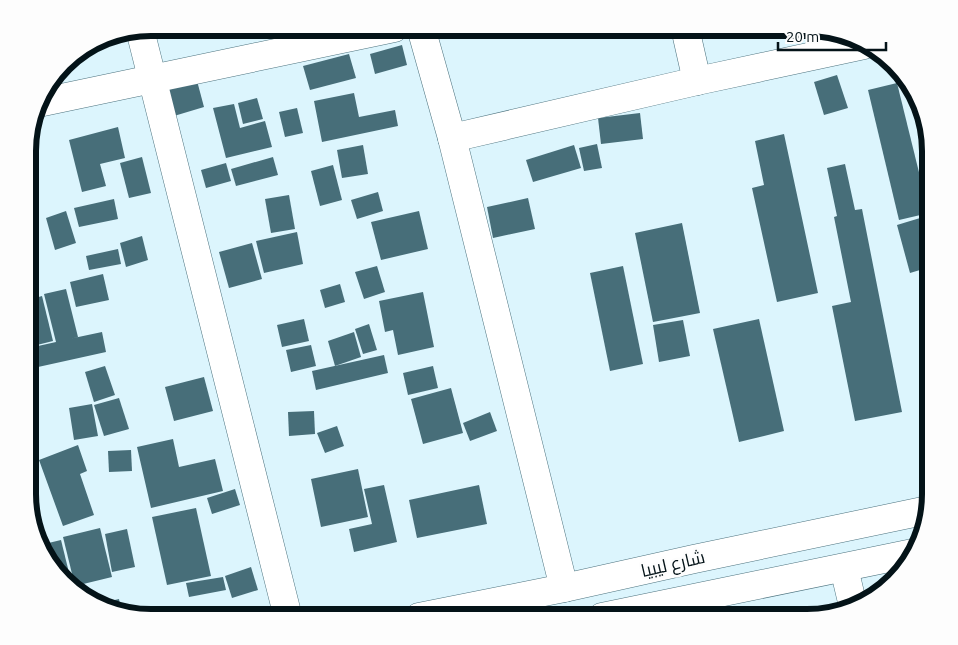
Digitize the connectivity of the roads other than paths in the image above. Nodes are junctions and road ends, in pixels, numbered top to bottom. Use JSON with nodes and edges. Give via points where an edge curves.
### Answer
{"nodes":[{"id":1,"x":357,"y":36,"type":"edge"},
{"id":2,"x":424,"y":36,"type":"edge"},
{"id":3,"x":687,"y":36,"type":"edge"},
{"id":4,"x":142,"y":37,"type":"edge"},
{"id":5,"x":855,"y":47,"type":"edge"},
{"id":6,"x":152,"y":80,"type":"junction"},
{"id":7,"x":697,"y":81,"type":"junction"},
{"id":8,"x":48,"y":101,"type":"edge"},
{"id":9,"x":452,"y":138,"type":"junction"},
{"id":10,"x":921,"y":512,"type":"edge"},
{"id":11,"x":904,"y":555,"type":"edge"},
{"id":12,"x":844,"y":568,"type":"junction"},
{"id":13,"x":564,"y":588,"type":"junction"},
{"id":14,"x":852,"y":600,"type":"edge"},
{"id":15,"x":286,"y":609,"type":"edge"},
{"id":16,"x":459,"y":609,"type":"edge"},
{"id":17,"x":642,"y":609,"type":"edge"}],
"edges":[{"from":1,"to":6,"type":"street"},
{"from":2,"to":9,"type":"street"},
{"from":3,"to":7,"type":"street"},
{"from":4,"to":6,"type":"street"},
{"from":5,"to":7,"type":"street"},
{"from":6,"to":8,"type":"street"},
{"from":6,"to":15,"type":"street"},
{"from":7,"to":9,"type":"street"},
{"from":9,"to":13,"type":"street"},
{"from":10,"to":13,"type":"street","name":"شارع ليبيا"},
{"from":11,"to":12,"type":"street"},
{"from":12,"to":14,"type":"street"},
{"from":12,"to":17,"type":"street"},
{"from":13,"to":16,"type":"street","name":"شارع ليبيا"}]}
